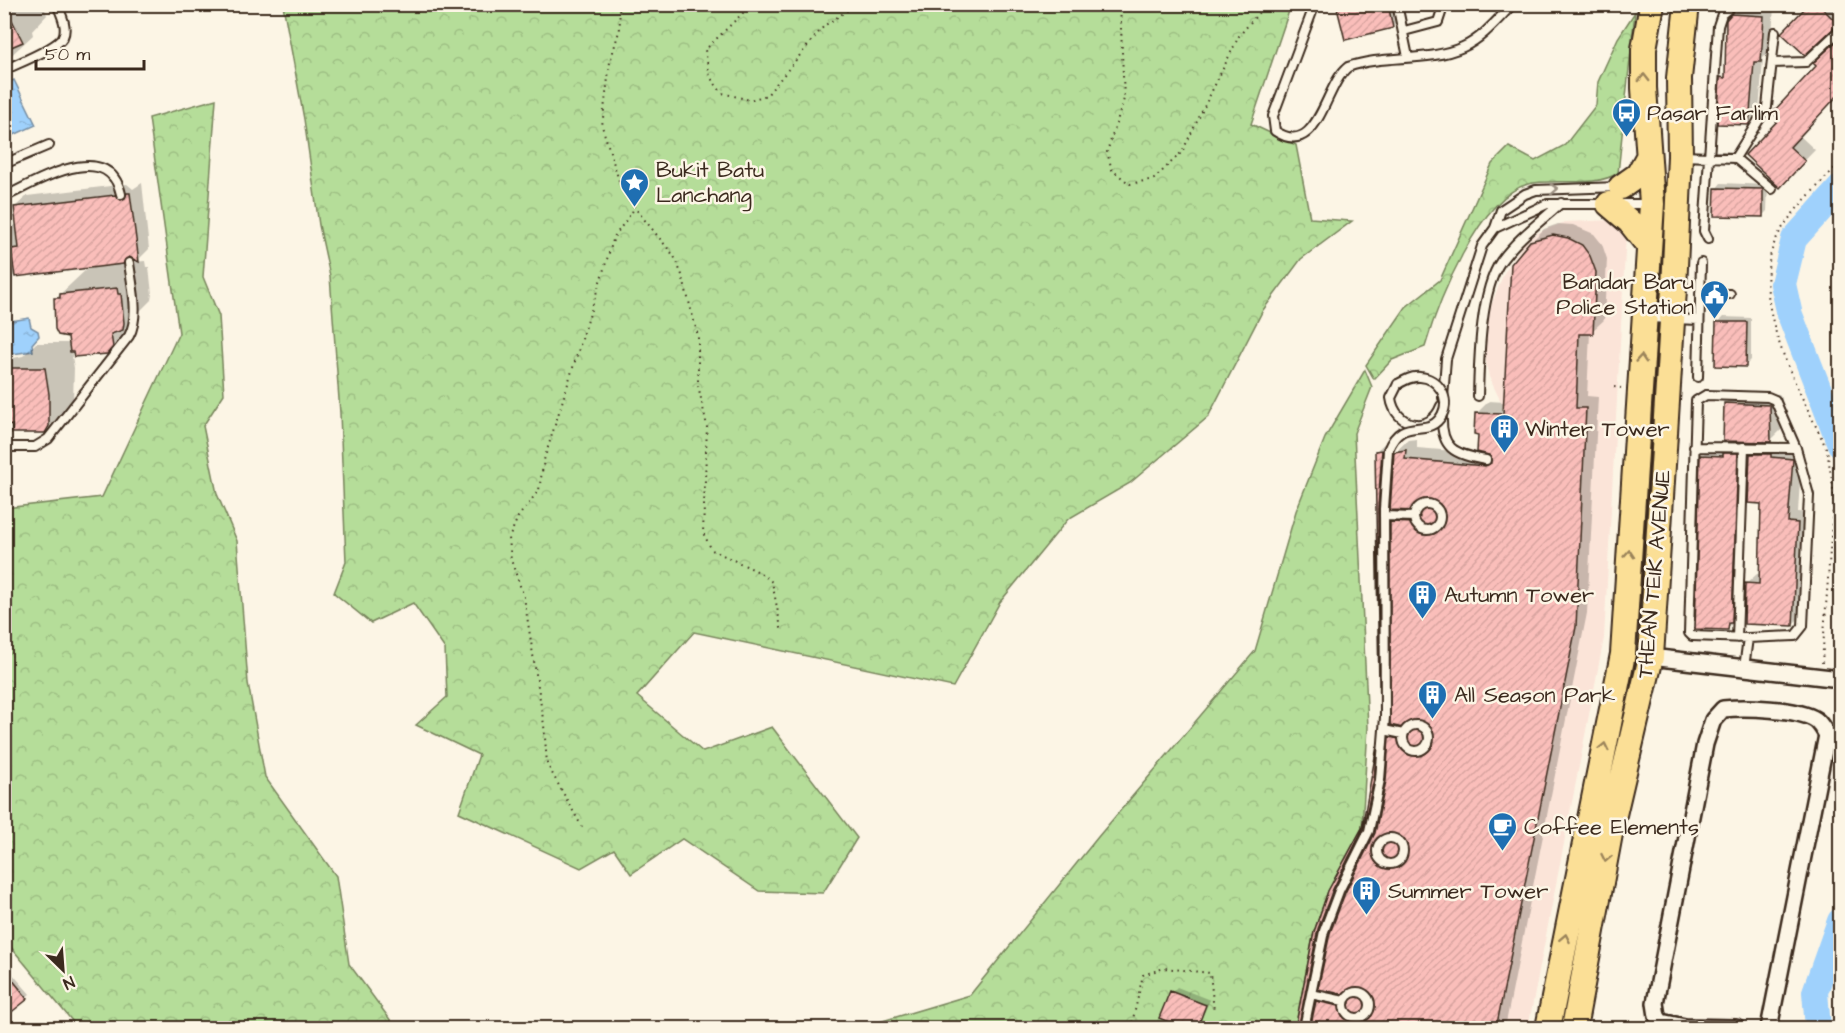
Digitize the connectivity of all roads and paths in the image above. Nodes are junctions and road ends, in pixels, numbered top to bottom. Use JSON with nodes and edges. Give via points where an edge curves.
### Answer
{"nodes":[{"id":1,"x":57,"y":4,"type":"edge"},
{"id":2,"x":620,"y":4,"type":"edge"},
{"id":3,"x":752,"y":4,"type":"edge"},
{"id":4,"x":857,"y":4,"type":"edge"},
{"id":5,"x":1120,"y":4,"type":"edge"},
{"id":6,"x":1262,"y":4,"type":"edge"},
{"id":7,"x":1315,"y":4,"type":"edge"},
{"id":8,"x":1397,"y":4,"type":"edge"},
{"id":9,"x":1439,"y":4,"type":"edge"},
{"id":10,"x":1513,"y":4,"type":"edge"},
{"id":11,"x":1652,"y":4,"type":"edge"},
{"id":12,"x":1687,"y":4,"type":"edge"},
{"id":13,"x":1734,"y":4,"type":"edge"},
{"id":14,"x":1840,"y":30,"type":"edge"},
{"id":15,"x":1404,"y":31,"type":"junction"},
{"id":16,"x":1775,"y":32,"type":"dead end"},
{"id":17,"x":1408,"y":57,"type":"junction"},
{"id":18,"x":1772,"y":63,"type":"junction"},
{"id":19,"x":4,"y":70,"type":"edge"},
{"id":20,"x":1680,"y":78,"type":"junction"},
{"id":21,"x":49,"y":145,"type":"dead end"},
{"id":22,"x":1680,"y":156,"type":"junction"},
{"id":23,"x":1707,"y":158,"type":"junction"},
{"id":24,"x":1735,"y":158,"type":"junction"},
{"id":25,"x":1840,"y":162,"type":"edge"},
{"id":26,"x":4,"y":164,"type":"edge"},
{"id":27,"x":1772,"y":189,"type":"dead end"},
{"id":28,"x":121,"y":194,"type":"dead end"},
{"id":29,"x":1638,"y":195,"type":"junction"},
{"id":30,"x":4,"y":197,"type":"edge"},
{"id":31,"x":1561,"y":203,"type":"junction"},
{"id":32,"x":635,"y":208,"type":"junction"},
{"id":33,"x":1495,"y":228,"type":"junction"},
{"id":34,"x":1708,"y":239,"type":"dead end"},
{"id":35,"x":1649,"y":246,"type":"junction"},
{"id":36,"x":129,"y":263,"type":"dead end"},
{"id":37,"x":1701,"y":263,"type":"dead end"},
{"id":38,"x":1674,"y":289,"type":"junction"},
{"id":39,"x":1700,"y":294,"type":"junction"},
{"id":40,"x":1730,"y":294,"type":"dead end"},
{"id":41,"x":1644,"y":317,"type":"junction"},
{"id":42,"x":1671,"y":318,"type":"junction"},
{"id":43,"x":1699,"y":320,"type":"junction"},
{"id":44,"x":1698,"y":377,"type":"dead end"},
{"id":45,"x":1614,"y":387,"type":"dead end"},
{"id":46,"x":1621,"y":388,"type":"dead end"},
{"id":47,"x":1478,"y":396,"type":"dead end"},
{"id":48,"x":1442,"y":404,"type":"junction"},
{"id":49,"x":4,"y":447,"type":"edge"},
{"id":50,"x":1694,"y":447,"type":"junction"},
{"id":51,"x":1744,"y":447,"type":"junction"},
{"id":52,"x":1796,"y":448,"type":"junction"},
{"id":53,"x":1486,"y":460,"type":"dead end"},
{"id":54,"x":1384,"y":516,"type":"junction"},
{"id":55,"x":1414,"y":517,"type":"dead end"},
{"id":56,"x":782,"y":633,"type":"dead end"},
{"id":57,"x":1737,"y":638,"type":"junction"},
{"id":58,"x":1748,"y":638,"type":"junction"},
{"id":59,"x":1650,"y":657,"type":"junction"},
{"id":60,"x":1744,"y":668,"type":"junction"},
{"id":61,"x":1831,"y":678,"type":"edge"},
{"id":62,"x":1384,"y":730,"type":"junction"},
{"id":63,"x":1403,"y":734,"type":"dead end"},
{"id":64,"x":582,"y":827,"type":"dead end"},
{"id":65,"x":1364,"y":841,"type":"junction"},
{"id":66,"x":1378,"y":846,"type":"dead end"},
{"id":67,"x":1311,"y":994,"type":"junction"},
{"id":68,"x":1344,"y":1001,"type":"dead end"},
{"id":69,"x":1214,"y":1011,"type":"dead end"},
{"id":70,"x":1131,"y":1029,"type":"edge"},
{"id":71,"x":1304,"y":1029,"type":"edge"},
{"id":72,"x":1548,"y":1029,"type":"edge"},
{"id":73,"x":1574,"y":1029,"type":"edge"},
{"id":74,"x":1736,"y":1029,"type":"edge"},
{"id":75,"x":1769,"y":1029,"type":"edge"}],
"edges":[{"from":1,"to":19,"type":"lane","via":[[64,28],[62,38]]},
{"from":2,"to":32,"type":"path","via":[[620,28],[610,62],[602,126],[620,184]]},
{"from":3,"to":4,"type":"path","via":[[705,50],[710,77],[722,93],[750,100],[767,95],[824,26]]},
{"from":5,"to":6,"type":"path","via":[[1124,99],[1107,152],[1112,170],[1130,184],[1154,179],[1182,153],[1239,36]]},
{"from":7,"to":17,"type":"lane","via":[[1273,116],[1275,131],[1281,135],[1296,137],[1311,130],[1339,74],[1348,67]]},
{"from":8,"to":15,"type":"lane"},
{"from":9,"to":15,"type":"lane","via":[[1438,22]]},
{"from":10,"to":17,"type":"lane","via":[[1481,36],[1464,46]]},
{"from":29,"to":11,"type":"main road","name":"THEAN TEIK AVENUE","one_way":true,"via":[[1648,157],[1644,48]]},
{"from":12,"to":20,"type":"main road","name":"THEAN TEIK AVENUE"},
{"from":13,"to":23,"type":"lane","via":[[1722,14],[1718,26]]},
{"from":14,"to":18,"type":"lane","via":[[1806,62]]},
{"from":15,"to":17,"type":"lane"},
{"from":16,"to":18,"type":"lane"},
{"from":18,"to":24,"type":"lane","via":[[1767,107]]},
{"from":20,"to":22,"type":"main road","name":"THEAN TEIK AVENUE"},
{"from":20,"to":29,"type":"main road","via":[[1669,126],[1669,177]]},
{"from":21,"to":26,"type":"lane"},
{"from":22,"to":23,"type":"lane"},
{"from":22,"to":38,"type":"main road","name":"THEAN TEIK AVENUE"},
{"from":23,"to":24,"type":"lane"},
{"from":23,"to":34,"type":"lane","via":[[1704,231]]},
{"from":24,"to":27,"type":"lane"},
{"from":25,"to":61,"type":"path","via":[[1783,226],[1772,247],[1766,274],[1773,328],[1832,469]]},
{"from":28,"to":30,"type":"lane","via":[[113,175],[97,166],[83,166],[59,172]]},
{"from":29,"to":31,"type":"lane"},
{"from":33,"to":29,"type":"lane","one_way":true,"via":[[1501,210],[1525,194],[1549,188]]},
{"from":29,"to":35,"type":"main road","name":"THEAN TEIK AVENUE"},
{"from":29,"to":35,"type":"main road","via":[[1630,222]]},
{"from":29,"to":38,"type":"main road","via":[[1667,215],[1665,265]]},
{"from":31,"to":33,"type":"lane","via":[[1535,208]]},
{"from":31,"to":47,"type":"lane","via":[[1500,262],[1488,294],[1481,334]]},
{"from":32,"to":56,"type":"path","via":[[674,256],[698,336],[698,385],[707,426],[703,533],[712,550],[772,582]]},
{"from":32,"to":64,"type":"path","via":[[614,237],[544,460],[539,490],[518,517],[509,538],[524,597],[547,764]]},
{"from":33,"to":48,"type":"lane","via":[[1478,256],[1446,359]]},
{"from":35,"to":41,"type":"main road","name":"THEAN TEIK AVENUE"},
{"from":36,"to":49,"type":"lane","via":[[135,317],[129,336],[48,439],[35,447]]},
{"from":37,"to":39,"type":"lane"},
{"from":38,"to":42,"type":"main road","name":"THEAN TEIK AVENUE"},
{"from":39,"to":40,"type":"lane"},
{"from":39,"to":43,"type":"lane"},
{"from":41,"to":42,"type":"lane"},
{"from":72,"to":41,"type":"main road","name":"THEAN TEIK AVENUE","one_way":true,"via":[[1623,654]]},
{"from":42,"to":43,"type":"lane"},
{"from":42,"to":59,"type":"main road","name":"THEAN TEIK AVENUE"},
{"from":43,"to":44,"type":"lane"},
{"from":45,"to":46,"type":"path"},
{"from":48,"to":53,"type":"lane","via":[[1443,439],[1462,456]]},
{"from":48,"to":54,"type":"lane","bridge":true,"via":[[1427,423],[1411,424],[1403,421],[1392,407],[1393,390],[1415,377],[1431,380],[1442,391],[1444,407],[1430,426],[1396,434],[1388,450]]},
{"from":50,"to":51,"type":"lane"},
{"from":50,"to":52,"type":"lane","via":[[1696,401],[1706,395],[1775,400]]},
{"from":50,"to":57,"type":"lane","via":[[1687,628],[1692,636]]},
{"from":51,"to":52,"type":"lane"},
{"from":51,"to":57,"type":"lane"},
{"from":52,"to":58,"type":"lane","via":[[1809,495],[1803,626],[1788,638]]},
{"from":54,"to":55,"type":"lane"},
{"from":54,"to":62,"type":"lane"},
{"from":57,"to":58,"type":"lane"},
{"from":58,"to":60,"type":"lane"},
{"from":59,"to":60,"type":"street"},
{"from":59,"to":73,"type":"main road","name":"THEAN TEIK AVENUE","one_way":true,"via":[[1612,823]]},
{"from":60,"to":61,"type":"street"},
{"from":62,"to":63,"type":"lane"},
{"from":62,"to":65,"type":"lane","via":[[1380,780]]},
{"from":65,"to":66,"type":"lane"},
{"from":65,"to":67,"type":"lane","via":[[1324,931]]},
{"from":67,"to":68,"type":"lane"},
{"from":67,"to":71,"type":"lane"},
{"from":69,"to":70,"type":"path","via":[[1210,973],[1164,968],[1143,975]]},
{"from":74,"to":75,"type":"street","via":[[1662,1022],[1655,1003],[1705,744],[1713,720],[1723,709],[1749,707],[1808,717],[1827,735]]}]}
